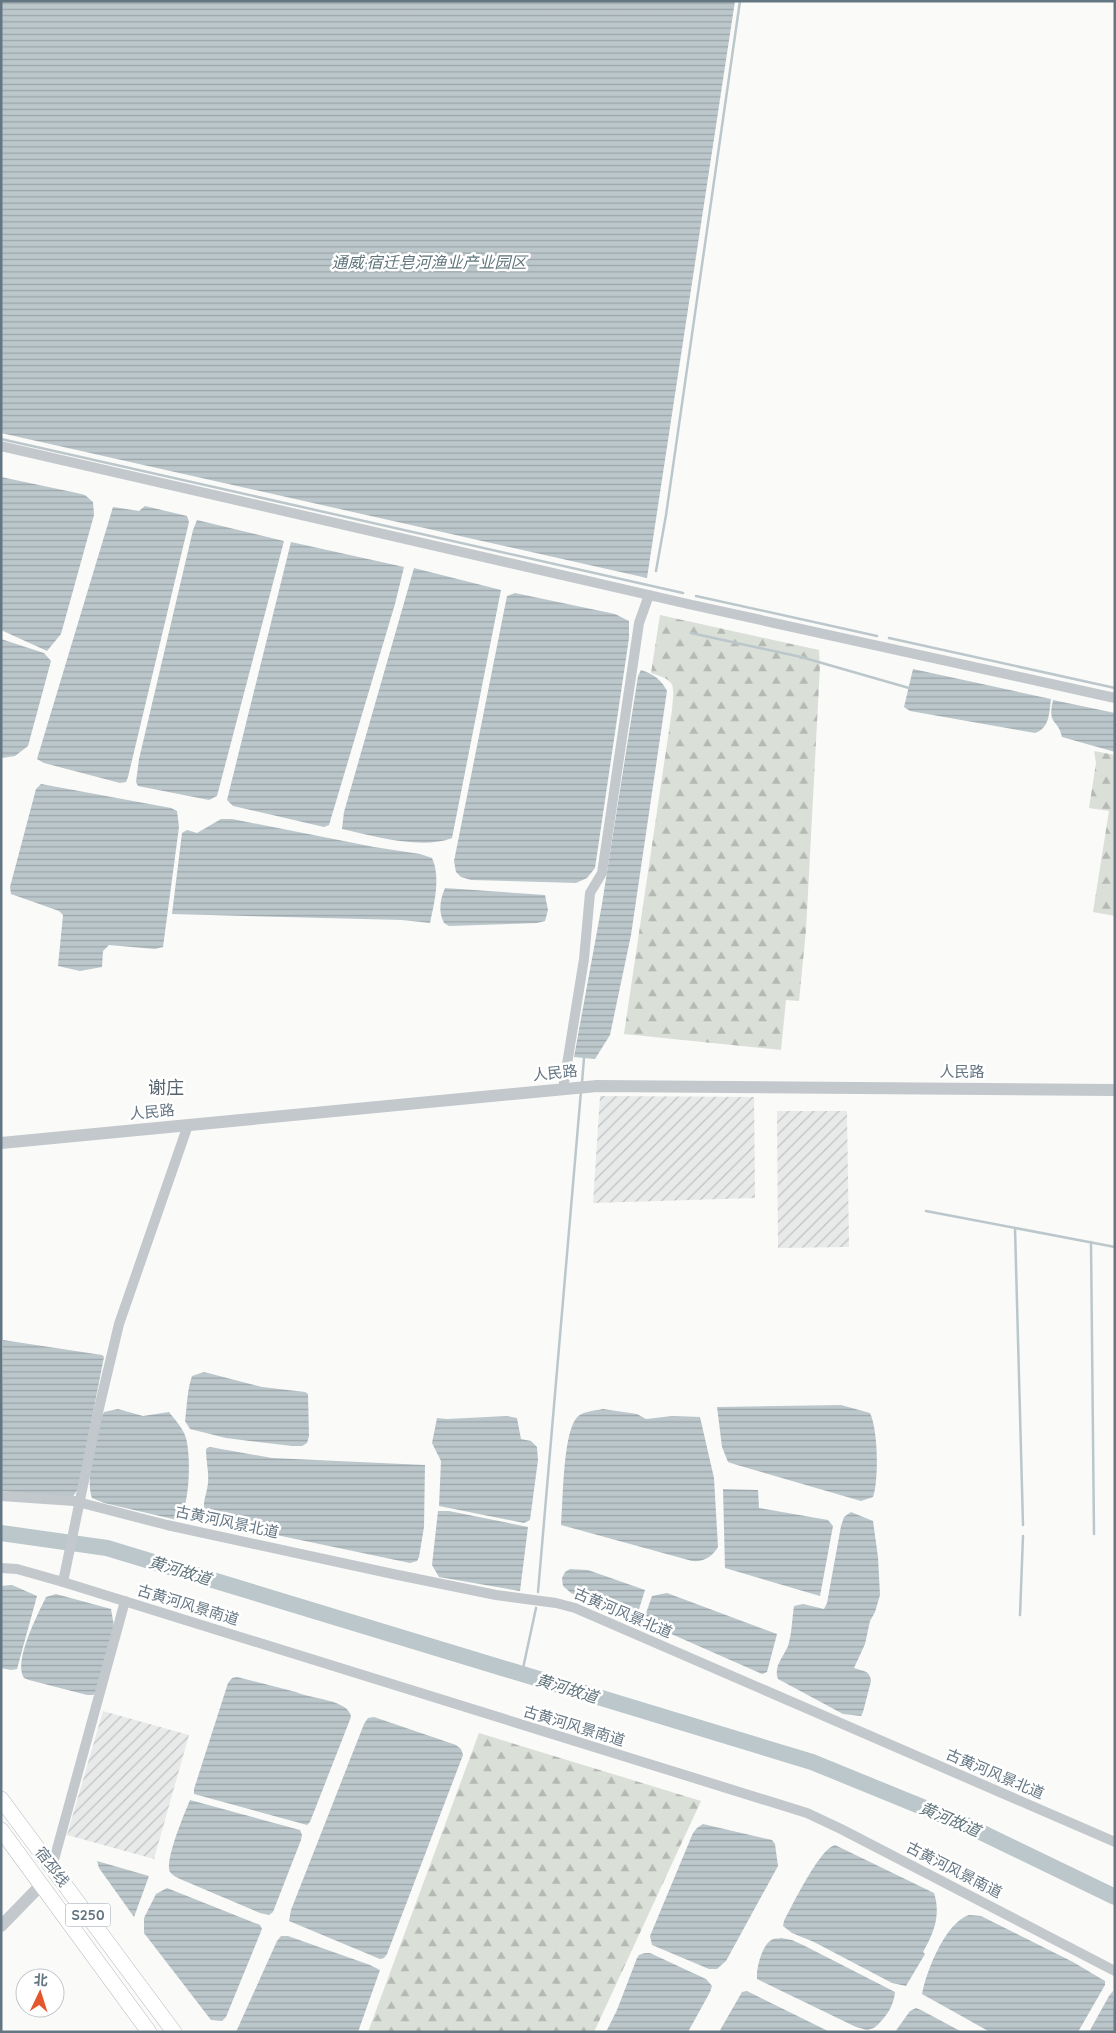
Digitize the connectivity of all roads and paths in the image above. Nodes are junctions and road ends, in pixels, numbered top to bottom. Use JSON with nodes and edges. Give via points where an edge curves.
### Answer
{"nodes":[{"id":1,"x":1,"y":446,"type":"edge"},
{"id":2,"x":649,"y":595,"type":"junction"},
{"id":3,"x":1115,"y":698,"type":"edge"},
{"id":4,"x":563,"y":1089,"type":"junction"},
{"id":5,"x":1115,"y":1090,"type":"edge"},
{"id":6,"x":188,"y":1125,"type":"junction"},
{"id":7,"x":1,"y":1143,"type":"edge"},
{"id":8,"x":1,"y":1496,"type":"edge"},
{"id":9,"x":79,"y":1506,"type":"junction"},
{"id":10,"x":1,"y":1568,"type":"edge"},
{"id":11,"x":64,"y":1579,"type":"junction"},
{"id":12,"x":125,"y":1601,"type":"junction"},
{"id":13,"x":1,"y":1799,"type":"edge"},
{"id":14,"x":1,"y":1830,"type":"edge"},
{"id":15,"x":1115,"y":1842,"type":"edge"},
{"id":16,"x":52,"y":1867,"type":"junction"},
{"id":17,"x":42,"y":1885,"type":"junction"},
{"id":18,"x":1,"y":1926,"type":"edge"},
{"id":19,"x":1115,"y":1971,"type":"edge"},
{"id":20,"x":149,"y":2032,"type":"edge"},
{"id":21,"x":174,"y":2032,"type":"edge"}],
"edges":[{"from":1,"to":2,"type":"street"},
{"from":2,"to":3,"type":"street"},
{"from":2,"to":4,"type":"street","via":[[638,630],[602,873],[590,893],[584,959]]},
{"from":4,"to":5,"type":"street","name":"人民路"},
{"from":4,"to":6,"type":"street","name":"人民路"},
{"from":6,"to":7,"type":"street","name":"人民路"},
{"from":6,"to":9,"type":"street","via":[[119,1324]]},
{"from":8,"to":9,"type":"street","name":"古黄河风景北道"},
{"from":9,"to":11,"type":"street"},
{"from":9,"to":15,"type":"street","name":"古黄河风景北道","via":[[393,1574],[575,1608]]},
{"from":10,"to":11,"type":"street","name":"古黄河风景南道"},
{"from":11,"to":12,"type":"street","name":"古黄河风景南道"},
{"from":12,"to":16,"type":"street"},
{"from":12,"to":19,"type":"street","name":"古黄河风景南道","via":[[807,1813]]},
{"from":13,"to":16,"type":"main road","name":"宿邳线","number":"S250"},
{"from":14,"to":17,"type":"main road","name":"宿邳线","number":"S250"},
{"from":16,"to":21,"type":"main road","name":"宿邳线","number":"S250"},
{"from":17,"to":18,"type":"street"},
{"from":17,"to":20,"type":"main road","name":"宿邳线","number":"S250"}]}
